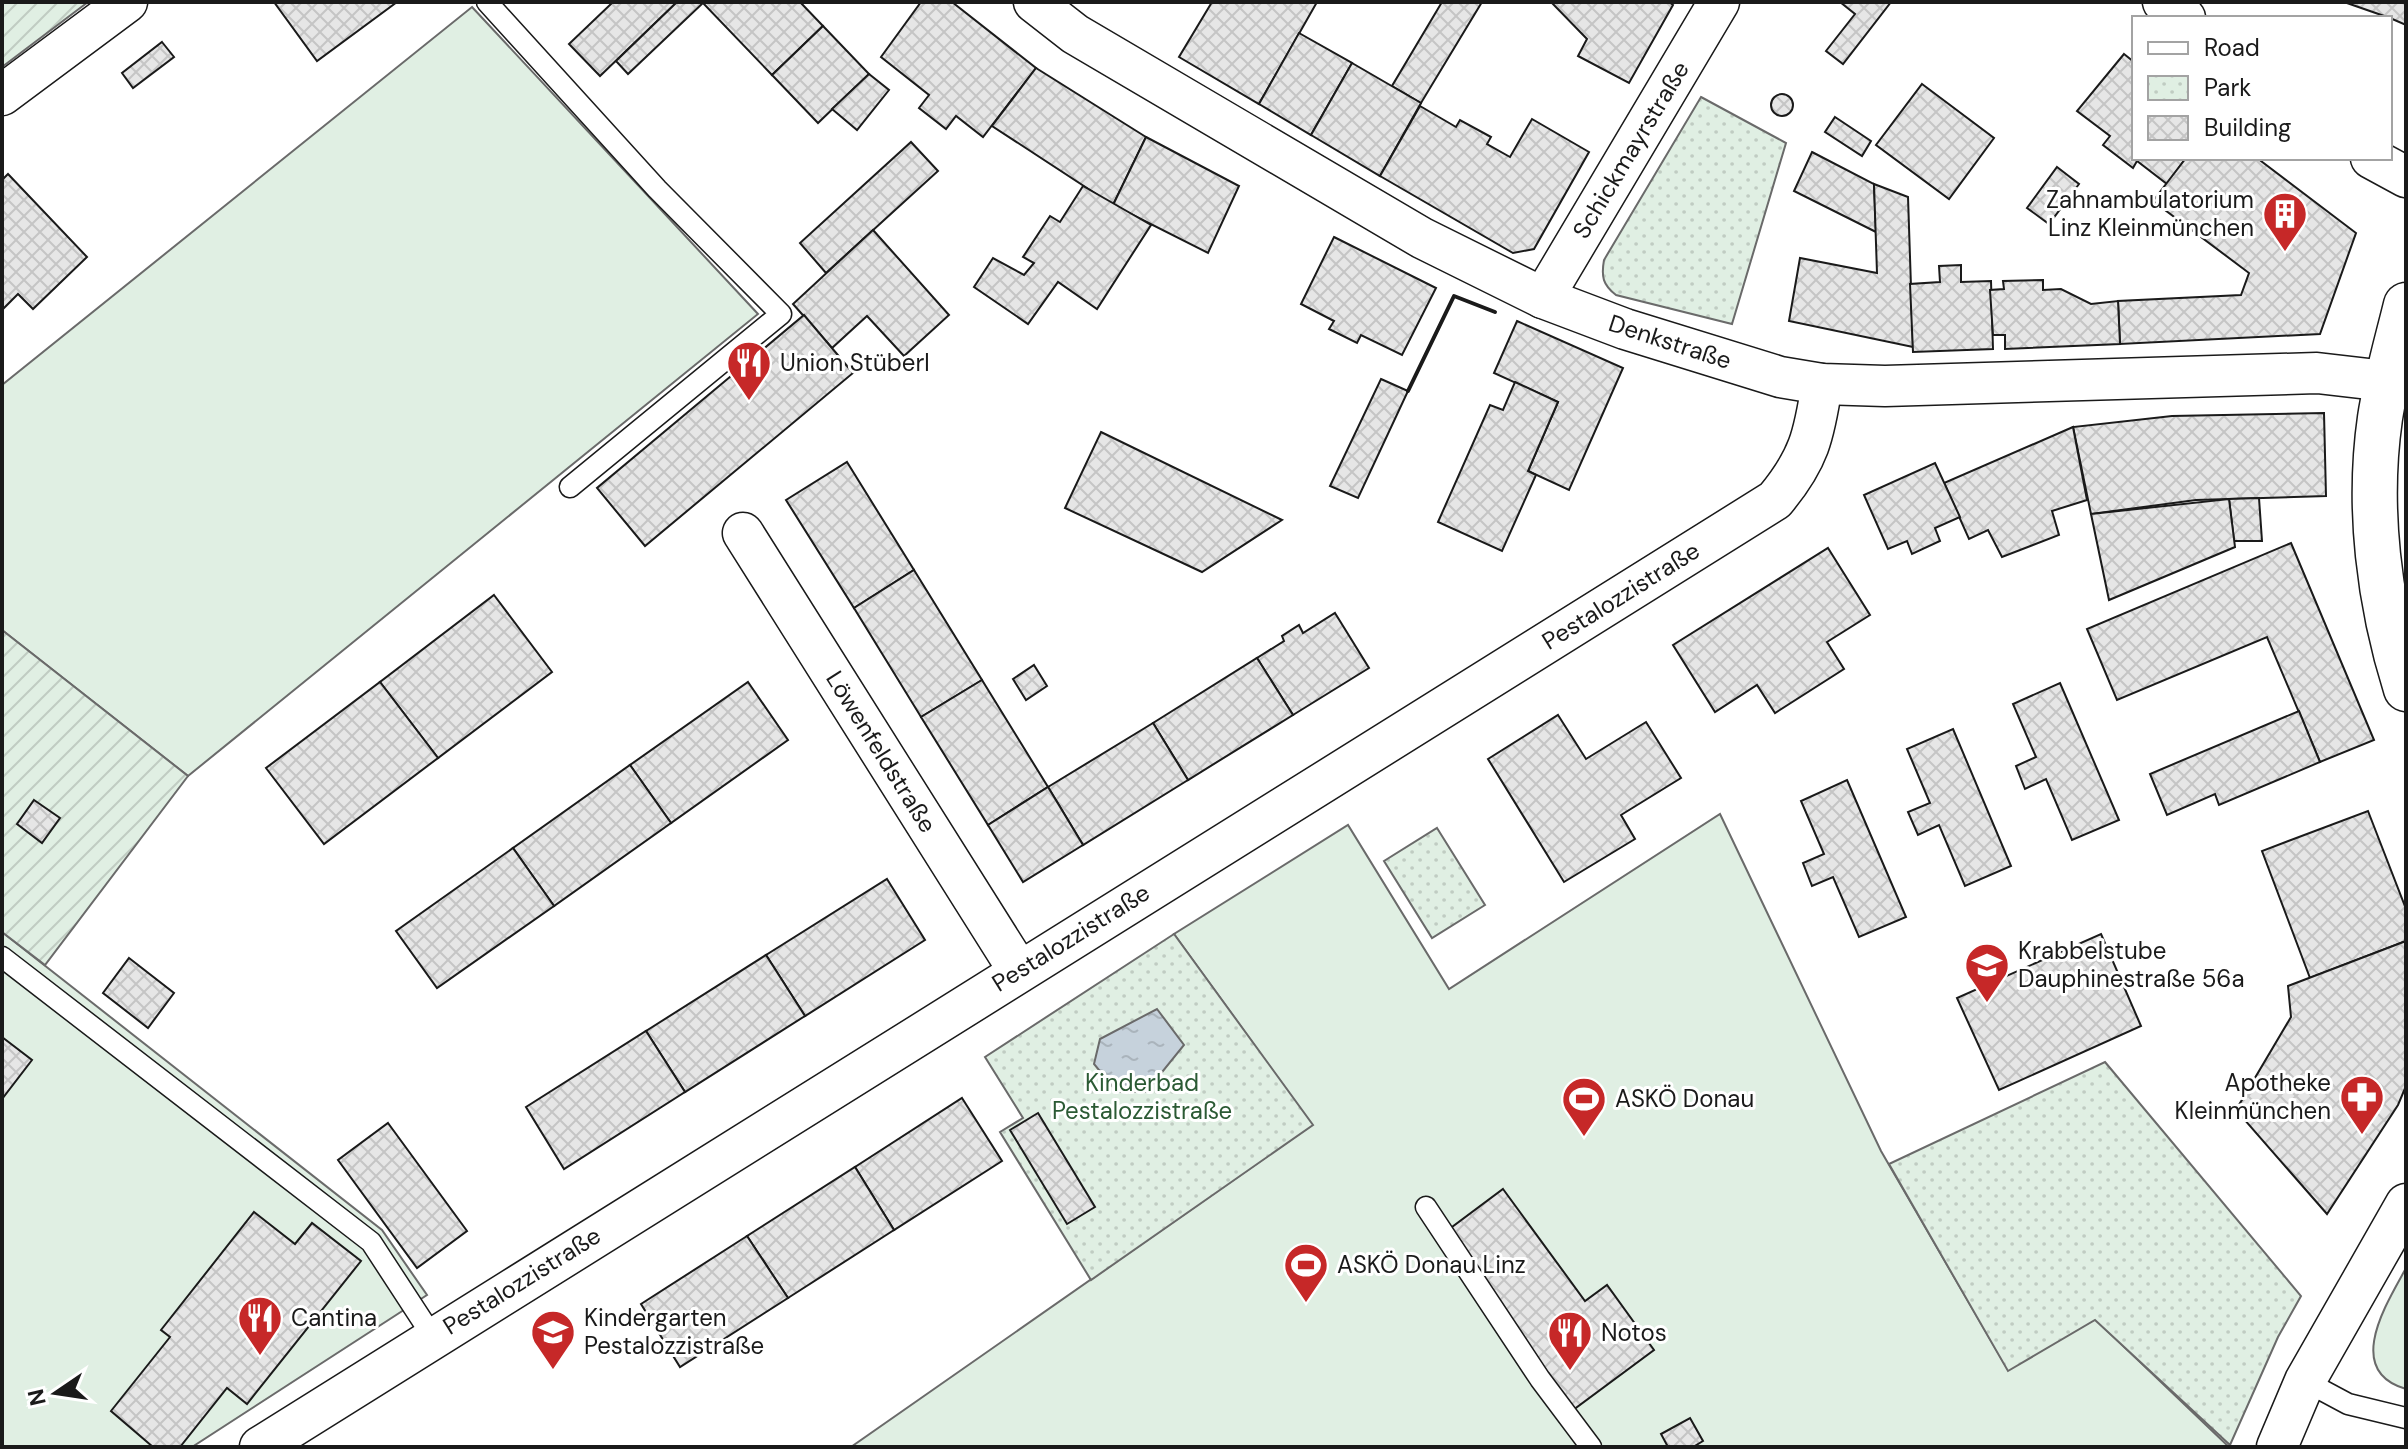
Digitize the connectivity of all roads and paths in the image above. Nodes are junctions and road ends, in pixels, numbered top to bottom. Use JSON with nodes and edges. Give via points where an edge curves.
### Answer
{"nodes":[{"id":1,"x":127,"y":2,"type":"edge"},
{"id":2,"x":487,"y":2,"type":"edge"},
{"id":3,"x":1034,"y":2,"type":"edge"},
{"id":4,"x":1719,"y":2,"type":"edge"},
{"id":5,"x":2163,"y":2,"type":"edge"},
{"id":6,"x":2182,"y":16,"type":"edge"},
{"id":7,"x":2,"y":95,"type":"edge"},
{"id":8,"x":2375,"y":160,"type":"edge"},
{"id":9,"x":2406,"y":177,"type":"edge"},
{"id":10,"x":1543,"y":298,"type":"junction"},
{"id":11,"x":2406,"y":305,"type":"edge"},
{"id":12,"x":2386,"y":381,"type":"junction"},
{"id":13,"x":1822,"y":384,"type":"junction"},
{"id":14,"x":570,"y":487,"type":"dead end"},
{"id":15,"x":743,"y":533,"type":"dead end"},
{"id":16,"x":2406,"y":689,"type":"edge"},
{"id":17,"x":2,"y":957,"type":"edge"},
{"id":18,"x":1019,"y":971,"type":"junction"},
{"id":19,"x":2406,"y":1204,"type":"edge"},
{"id":20,"x":1426,"y":1207,"type":"dead end"},
{"id":21,"x":433,"y":1337,"type":"junction"},
{"id":22,"x":2305,"y":1381,"type":"junction"},
{"id":23,"x":2406,"y":1418,"type":"edge"},
{"id":24,"x":260,"y":1447,"type":"edge"},
{"id":25,"x":1591,"y":1447,"type":"edge"},
{"id":26,"x":2277,"y":1447,"type":"edge"}],
"edges":[{"from":1,"to":7,"type":"street"},
{"from":2,"to":14,"type":"lane","via":[[657,189],[781,314]]},
{"from":3,"to":10,"type":"street","name":"Denkstraße","via":[[1075,34],[1422,238]]},
{"from":4,"to":10,"type":"street","name":"Schickmayrstraße"},
{"from":5,"to":6,"type":"street"},
{"from":8,"to":9,"type":"street"},
{"from":10,"to":13,"type":"street","name":"Denkstraße","via":[[1720,360]]},
{"from":11,"to":12,"type":"main road"},
{"from":12,"to":13,"type":"street","name":"Denkstraße","via":[[2317,373],[1999,385]]},
{"from":12,"to":16,"type":"main road","via":[[2376,476],[2378,565]]},
{"from":13,"to":18,"type":"street","name":"Pestalozzistraße","via":[[1814,432],[1800,470],[1775,500]]},
{"from":15,"to":18,"type":"street","name":"Löwenfeldstraße"},
{"from":17,"to":21,"type":"lane","via":[[371,1242]]},
{"from":18,"to":21,"type":"street","name":"Pestalozzistraße"},
{"from":19,"to":22,"type":"street"},
{"from":20,"to":25,"type":"lane"},
{"from":21,"to":24,"type":"street","name":"Pestalozzistraße"},
{"from":22,"to":23,"type":"lane","via":[[2348,1404]]},
{"from":22,"to":26,"type":"street"}]}
